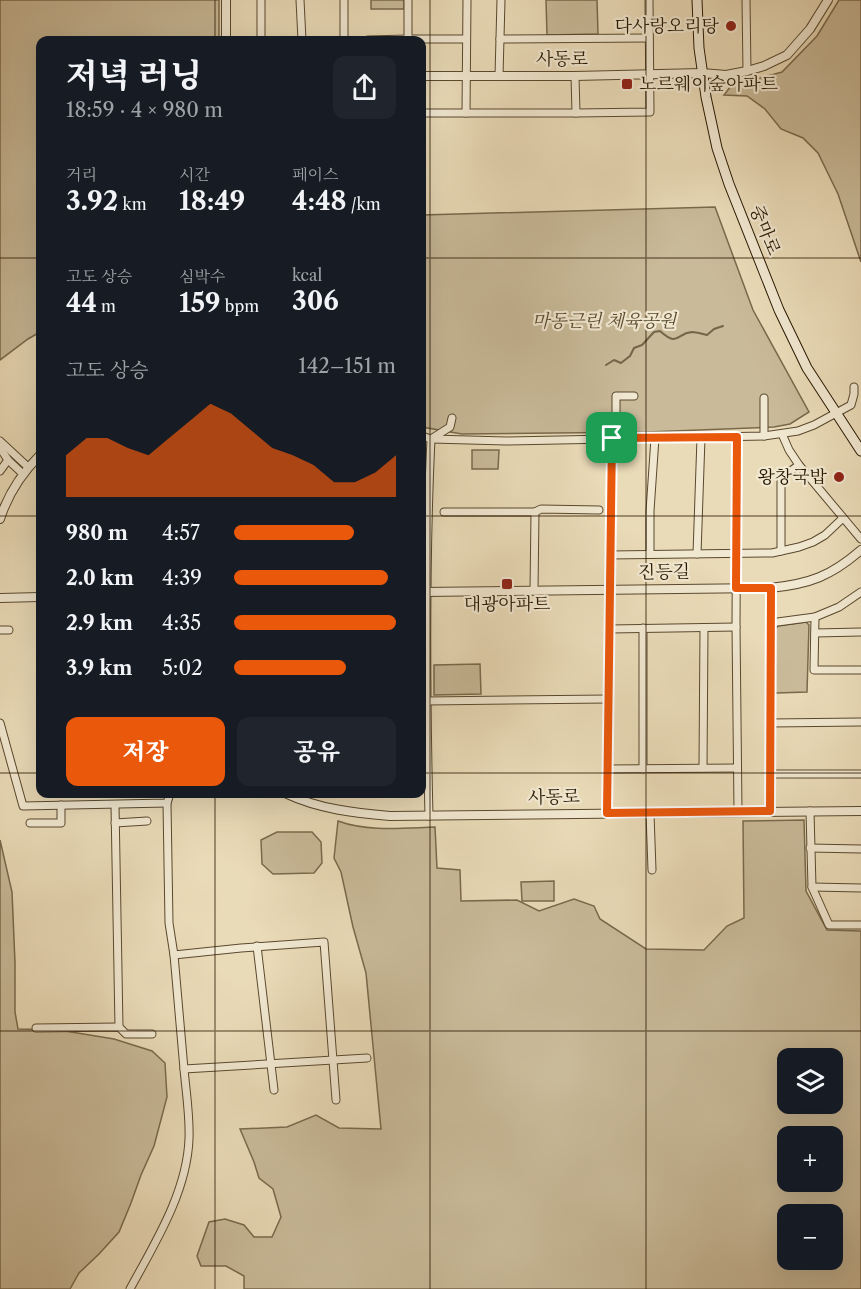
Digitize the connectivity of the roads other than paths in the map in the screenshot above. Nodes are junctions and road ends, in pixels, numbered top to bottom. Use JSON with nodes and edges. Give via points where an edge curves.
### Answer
{"nodes":[{"id":1,"x":226,"y":0,"type":"edge"},
{"id":2,"x":261,"y":0,"type":"edge"},
{"id":3,"x":300,"y":0,"type":"edge"},
{"id":4,"x":344,"y":0,"type":"edge"},
{"id":5,"x":408,"y":0,"type":"edge"},
{"id":6,"x":466,"y":0,"type":"edge"},
{"id":7,"x":501,"y":0,"type":"edge"},
{"id":8,"x":649,"y":0,"type":"edge"},
{"id":9,"x":697,"y":0,"type":"edge"},
{"id":10,"x":746,"y":0,"type":"edge"},
{"id":11,"x":828,"y":0,"type":"edge"},
{"id":12,"x":226,"y":36,"type":"edge"},
{"id":13,"x":261,"y":36,"type":"edge"},
{"id":14,"x":302,"y":36,"type":"edge"},
{"id":15,"x":344,"y":36,"type":"edge"},
{"id":16,"x":408,"y":36,"type":"edge"},
{"id":17,"x":649,"y":38,"type":"junction"},
{"id":18,"x":466,"y":39,"type":"junction"},
{"id":19,"x":500,"y":39,"type":"junction"},
{"id":20,"x":426,"y":40,"type":"edge"},
{"id":21,"x":747,"y":71,"type":"junction"},
{"id":22,"x":702,"y":73,"type":"junction"},
{"id":23,"x":650,"y":75,"type":"junction"},
{"id":24,"x":426,"y":76,"type":"edge"},
{"id":25,"x":466,"y":76,"type":"junction"},
{"id":26,"x":499,"y":76,"type":"junction"},
{"id":27,"x":576,"y":76,"type":"junction"},
{"id":28,"x":426,"y":113,"type":"edge"},
{"id":29,"x":466,"y":113,"type":"junction"},
{"id":30,"x":576,"y":113,"type":"junction"},
{"id":31,"x":854,"y":387,"type":"dead end"},
{"id":32,"x":634,"y":396,"type":"dead end"},
{"id":33,"x":764,"y":398,"type":"dead end"},
{"id":34,"x":836,"y":414,"type":"junction"},
{"id":35,"x":452,"y":418,"type":"dead end"},
{"id":36,"x":782,"y":434,"type":"junction"},
{"id":37,"x":764,"y":436,"type":"junction"},
{"id":38,"x":426,"y":437,"type":"edge"},
{"id":39,"x":737,"y":437,"type":"junction"},
{"id":40,"x":612,"y":438,"type":"junction"},
{"id":41,"x":655,"y":438,"type":"junction"},
{"id":42,"x":701,"y":438,"type":"junction"},
{"id":43,"x":431,"y":439,"type":"junction"},
{"id":44,"x":0,"y":441,"type":"edge"},
{"id":45,"x":0,"y":448,"type":"edge"},
{"id":46,"x":861,"y":451,"type":"edge"},
{"id":47,"x":8,"y":460,"type":"junction"},
{"id":48,"x":36,"y":460,"type":"edge"},
{"id":49,"x":799,"y":465,"type":"junction"},
{"id":50,"x":0,"y":471,"type":"edge"},
{"id":51,"x":26,"y":471,"type":"junction"},
{"id":52,"x":600,"y":510,"type":"dead end"},
{"id":53,"x":444,"y":512,"type":"dead end"},
{"id":54,"x":535,"y":512,"type":"junction"},
{"id":55,"x":843,"y":518,"type":"junction"},
{"id":56,"x":0,"y":519,"type":"edge"},
{"id":57,"x":861,"y":539,"type":"edge"},
{"id":58,"x":861,"y":550,"type":"edge"},
{"id":59,"x":426,"y":551,"type":"edge"},
{"id":60,"x":781,"y":551,"type":"junction"},
{"id":61,"x":737,"y":553,"type":"junction"},
{"id":62,"x":650,"y":554,"type":"junction"},
{"id":63,"x":697,"y":554,"type":"junction"},
{"id":64,"x":610,"y":555,"type":"junction"},
{"id":65,"x":736,"y":588,"type":"junction"},
{"id":66,"x":771,"y":588,"type":"junction"},
{"id":67,"x":610,"y":590,"type":"junction"},
{"id":68,"x":534,"y":591,"type":"junction"},
{"id":69,"x":426,"y":592,"type":"edge"},
{"id":70,"x":861,"y":592,"type":"edge"},
{"id":71,"x":36,"y":597,"type":"edge"},
{"id":72,"x":0,"y":598,"type":"edge"},
{"id":73,"x":815,"y":617,"type":"junction"},
{"id":74,"x":770,"y":623,"type":"junction"},
{"id":75,"x":704,"y":627,"type":"junction"},
{"id":76,"x":736,"y":627,"type":"junction"},
{"id":77,"x":643,"y":628,"type":"junction"},
{"id":78,"x":610,"y":629,"type":"junction"},
{"id":79,"x":0,"y":630,"type":"edge"},
{"id":80,"x":9,"y":630,"type":"dead end"},
{"id":81,"x":861,"y":632,"type":"edge"},
{"id":82,"x":815,"y":633,"type":"junction"},
{"id":83,"x":426,"y":646,"type":"edge"},
{"id":84,"x":861,"y":670,"type":"edge"},
{"id":85,"x":609,"y":699,"type":"junction"},
{"id":86,"x":428,"y":701,"type":"junction"},
{"id":87,"x":861,"y":722,"type":"edge"},
{"id":88,"x":0,"y":723,"type":"edge"},
{"id":89,"x":770,"y":723,"type":"junction"},
{"id":90,"x":703,"y":768,"type":"junction"},
{"id":91,"x":737,"y":768,"type":"junction"},
{"id":92,"x":608,"y":769,"type":"junction"},
{"id":93,"x":643,"y":769,"type":"junction"},
{"id":94,"x":770,"y":774,"type":"junction"},
{"id":95,"x":861,"y":774,"type":"edge"},
{"id":96,"x":169,"y":798,"type":"edge"},
{"id":97,"x":296,"y":798,"type":"edge"},
{"id":98,"x":167,"y":803,"type":"junction"},
{"id":99,"x":115,"y":805,"type":"junction"},
{"id":100,"x":61,"y":806,"type":"junction"},
{"id":101,"x":738,"y":811,"type":"junction"},
{"id":102,"x":770,"y":811,"type":"junction"},
{"id":103,"x":810,"y":811,"type":"junction"},
{"id":104,"x":861,"y":811,"type":"edge"},
{"id":105,"x":607,"y":813,"type":"junction"},
{"id":106,"x":650,"y":813,"type":"junction"},
{"id":107,"x":429,"y":816,"type":"junction"},
{"id":108,"x":147,"y":821,"type":"dead end"},
{"id":109,"x":30,"y":823,"type":"dead end"},
{"id":110,"x":114,"y":823,"type":"junction"},
{"id":111,"x":810,"y":848,"type":"junction"},
{"id":112,"x":861,"y":849,"type":"edge"},
{"id":113,"x":652,"y":870,"type":"dead end"},
{"id":114,"x":812,"y":886,"type":"junction"},
{"id":115,"x":861,"y":888,"type":"edge"},
{"id":116,"x":861,"y":925,"type":"edge"},
{"id":117,"x":257,"y":946,"type":"junction"},
{"id":118,"x":174,"y":955,"type":"junction"},
{"id":119,"x":119,"y":1027,"type":"junction"},
{"id":120,"x":36,"y":1028,"type":"dead end"},
{"id":121,"x":152,"y":1034,"type":"dead end"},
{"id":122,"x":367,"y":1058,"type":"dead end"},
{"id":123,"x":334,"y":1060,"type":"junction"},
{"id":124,"x":271,"y":1064,"type":"junction"},
{"id":125,"x":184,"y":1069,"type":"junction"},
{"id":126,"x":274,"y":1090,"type":"dead end"},
{"id":127,"x":336,"y":1100,"type":"dead end"},
{"id":128,"x":130,"y":1289,"type":"edge"}],
"edges":[{"from":1,"to":12,"type":"street"},
{"from":2,"to":13,"type":"street"},
{"from":3,"to":14,"type":"street"},
{"from":4,"to":15,"type":"street"},
{"from":5,"to":16,"type":"street"},
{"from":6,"to":18,"type":"street"},
{"from":7,"to":19,"type":"street"},
{"from":8,"to":17,"type":"street"},
{"from":9,"to":22,"type":"main road","name":"중마로"},
{"from":10,"to":21,"type":"street"},
{"from":11,"to":21,"type":"street","name":"사동로","via":[[787,55]]},
{"from":17,"to":19,"type":"street"},
{"from":17,"to":23,"type":"street"},
{"from":18,"to":20,"type":"street"},
{"from":18,"to":25,"type":"street"},
{"from":19,"to":26,"type":"street"},
{"from":21,"to":22,"type":"street","name":"사동로","via":[[726,75]]},
{"from":22,"to":23,"type":"street","name":"사동로"},
{"from":22,"to":34,"type":"main road","name":"중마로","via":[[717,148],[744,223],[779,310],[807,368]]},
{"from":23,"to":27,"type":"street","name":"사동로"},
{"from":23,"to":30,"type":"street","via":[[650,112]]},
{"from":24,"to":25,"type":"street","name":"사동로"},
{"from":25,"to":26,"type":"street","name":"사동로"},
{"from":25,"to":29,"type":"street"},
{"from":26,"to":27,"type":"street","name":"사동로"},
{"from":27,"to":30,"type":"street"},
{"from":28,"to":29,"type":"street"},
{"from":29,"to":30,"type":"street"},
{"from":31,"to":34,"type":"street","via":[[851,405]]},
{"from":32,"to":40,"type":"street","via":[[616,396]]},
{"from":33,"to":37,"type":"street"},
{"from":34,"to":36,"type":"street"},
{"from":34,"to":46,"type":"main road","name":"중마로"},
{"from":35,"to":43,"type":"street","via":[[450,427]]},
{"from":36,"to":37,"type":"street"},
{"from":36,"to":49,"type":"street"},
{"from":37,"to":39,"type":"street"},
{"from":38,"to":43,"type":"street"},
{"from":39,"to":42,"type":"street"},
{"from":39,"to":61,"type":"street"},
{"from":40,"to":41,"type":"street"},
{"from":40,"to":43,"type":"street"},
{"from":40,"to":64,"type":"street"},
{"from":41,"to":42,"type":"street"},
{"from":41,"to":62,"type":"street"},
{"from":42,"to":63,"type":"street"},
{"from":43,"to":59,"type":"street"},
{"from":44,"to":51,"type":"street"},
{"from":45,"to":47,"type":"street"},
{"from":47,"to":50,"type":"street"},
{"from":47,"to":51,"type":"street"},
{"from":48,"to":51,"type":"street"},
{"from":49,"to":55,"type":"street"},
{"from":49,"to":60,"type":"street","via":[[781,478]]},
{"from":51,"to":56,"type":"street","via":[[9,494]]},
{"from":52,"to":54,"type":"street"},
{"from":53,"to":54,"type":"street"},
{"from":54,"to":68,"type":"street"},
{"from":55,"to":57,"type":"street"},
{"from":55,"to":60,"type":"street","via":[[813,542]]},
{"from":58,"to":66,"type":"street","name":"진등길","via":[[826,574],[807,582]]},
{"from":60,"to":61,"type":"street"},
{"from":61,"to":63,"type":"street"},
{"from":61,"to":65,"type":"street"},
{"from":62,"to":63,"type":"street"},
{"from":62,"to":64,"type":"street"},
{"from":64,"to":67,"type":"street"},
{"from":65,"to":66,"type":"street","name":"진등길"},
{"from":65,"to":67,"type":"street","name":"진등길"},
{"from":65,"to":76,"type":"street"},
{"from":66,"to":74,"type":"street"},
{"from":67,"to":68,"type":"street","name":"진등길"},
{"from":67,"to":78,"type":"street"},
{"from":68,"to":69,"type":"street","name":"진등길"},
{"from":70,"to":73,"type":"street"},
{"from":71,"to":72,"type":"street"},
{"from":73,"to":74,"type":"street"},
{"from":73,"to":82,"type":"street"},
{"from":74,"to":89,"type":"street"},
{"from":75,"to":76,"type":"street"},
{"from":75,"to":77,"type":"street"},
{"from":75,"to":90,"type":"street"},
{"from":76,"to":91,"type":"street"},
{"from":77,"to":78,"type":"street"},
{"from":77,"to":93,"type":"street"},
{"from":78,"to":85,"type":"street"},
{"from":79,"to":80,"type":"street"},
{"from":81,"to":82,"type":"street"},
{"from":82,"to":84,"type":"street","via":[[814,670]]},
{"from":83,"to":86,"type":"street"},
{"from":85,"to":86,"type":"street"},
{"from":85,"to":92,"type":"street"},
{"from":86,"to":107,"type":"street"},
{"from":87,"to":89,"type":"street"},
{"from":88,"to":100,"type":"street","via":[[23,806]]},
{"from":89,"to":94,"type":"street"},
{"from":90,"to":91,"type":"street"},
{"from":90,"to":93,"type":"street"},
{"from":91,"to":101,"type":"street"},
{"from":92,"to":93,"type":"street"},
{"from":92,"to":105,"type":"street"},
{"from":94,"to":95,"type":"street"},
{"from":94,"to":102,"type":"street"},
{"from":96,"to":98,"type":"street"},
{"from":97,"to":107,"type":"street","name":"사동로","via":[[343,811]]},
{"from":98,"to":99,"type":"street"},
{"from":98,"to":118,"type":"street","via":[[169,923]]},
{"from":99,"to":100,"type":"street"},
{"from":99,"to":110,"type":"street"},
{"from":100,"to":109,"type":"street","via":[[61,823]]},
{"from":101,"to":102,"type":"street","name":"사동로"},
{"from":101,"to":106,"type":"street","name":"사동로"},
{"from":102,"to":103,"type":"street","name":"사동로"},
{"from":103,"to":104,"type":"street","name":"사동로"},
{"from":103,"to":111,"type":"street"},
{"from":105,"to":106,"type":"street","name":"사동로"},
{"from":105,"to":107,"type":"street","name":"사동로"},
{"from":106,"to":113,"type":"street"},
{"from":108,"to":110,"type":"street"},
{"from":110,"to":119,"type":"street"},
{"from":111,"to":112,"type":"street"},
{"from":111,"to":114,"type":"street"},
{"from":114,"to":115,"type":"street"},
{"from":114,"to":116,"type":"street","via":[[829,925]]},
{"from":117,"to":118,"type":"street"},
{"from":117,"to":123,"type":"street","via":[[324,942]]},
{"from":117,"to":124,"type":"street"},
{"from":118,"to":125,"type":"street"},
{"from":119,"to":120,"type":"street"},
{"from":119,"to":121,"type":"street","via":[[126,1034]]},
{"from":122,"to":123,"type":"street"},
{"from":123,"to":124,"type":"street"},
{"from":123,"to":127,"type":"street"},
{"from":124,"to":125,"type":"street"},
{"from":124,"to":126,"type":"street"},
{"from":125,"to":128,"type":"street","via":[[189,1138],[181,1188]]}]}
